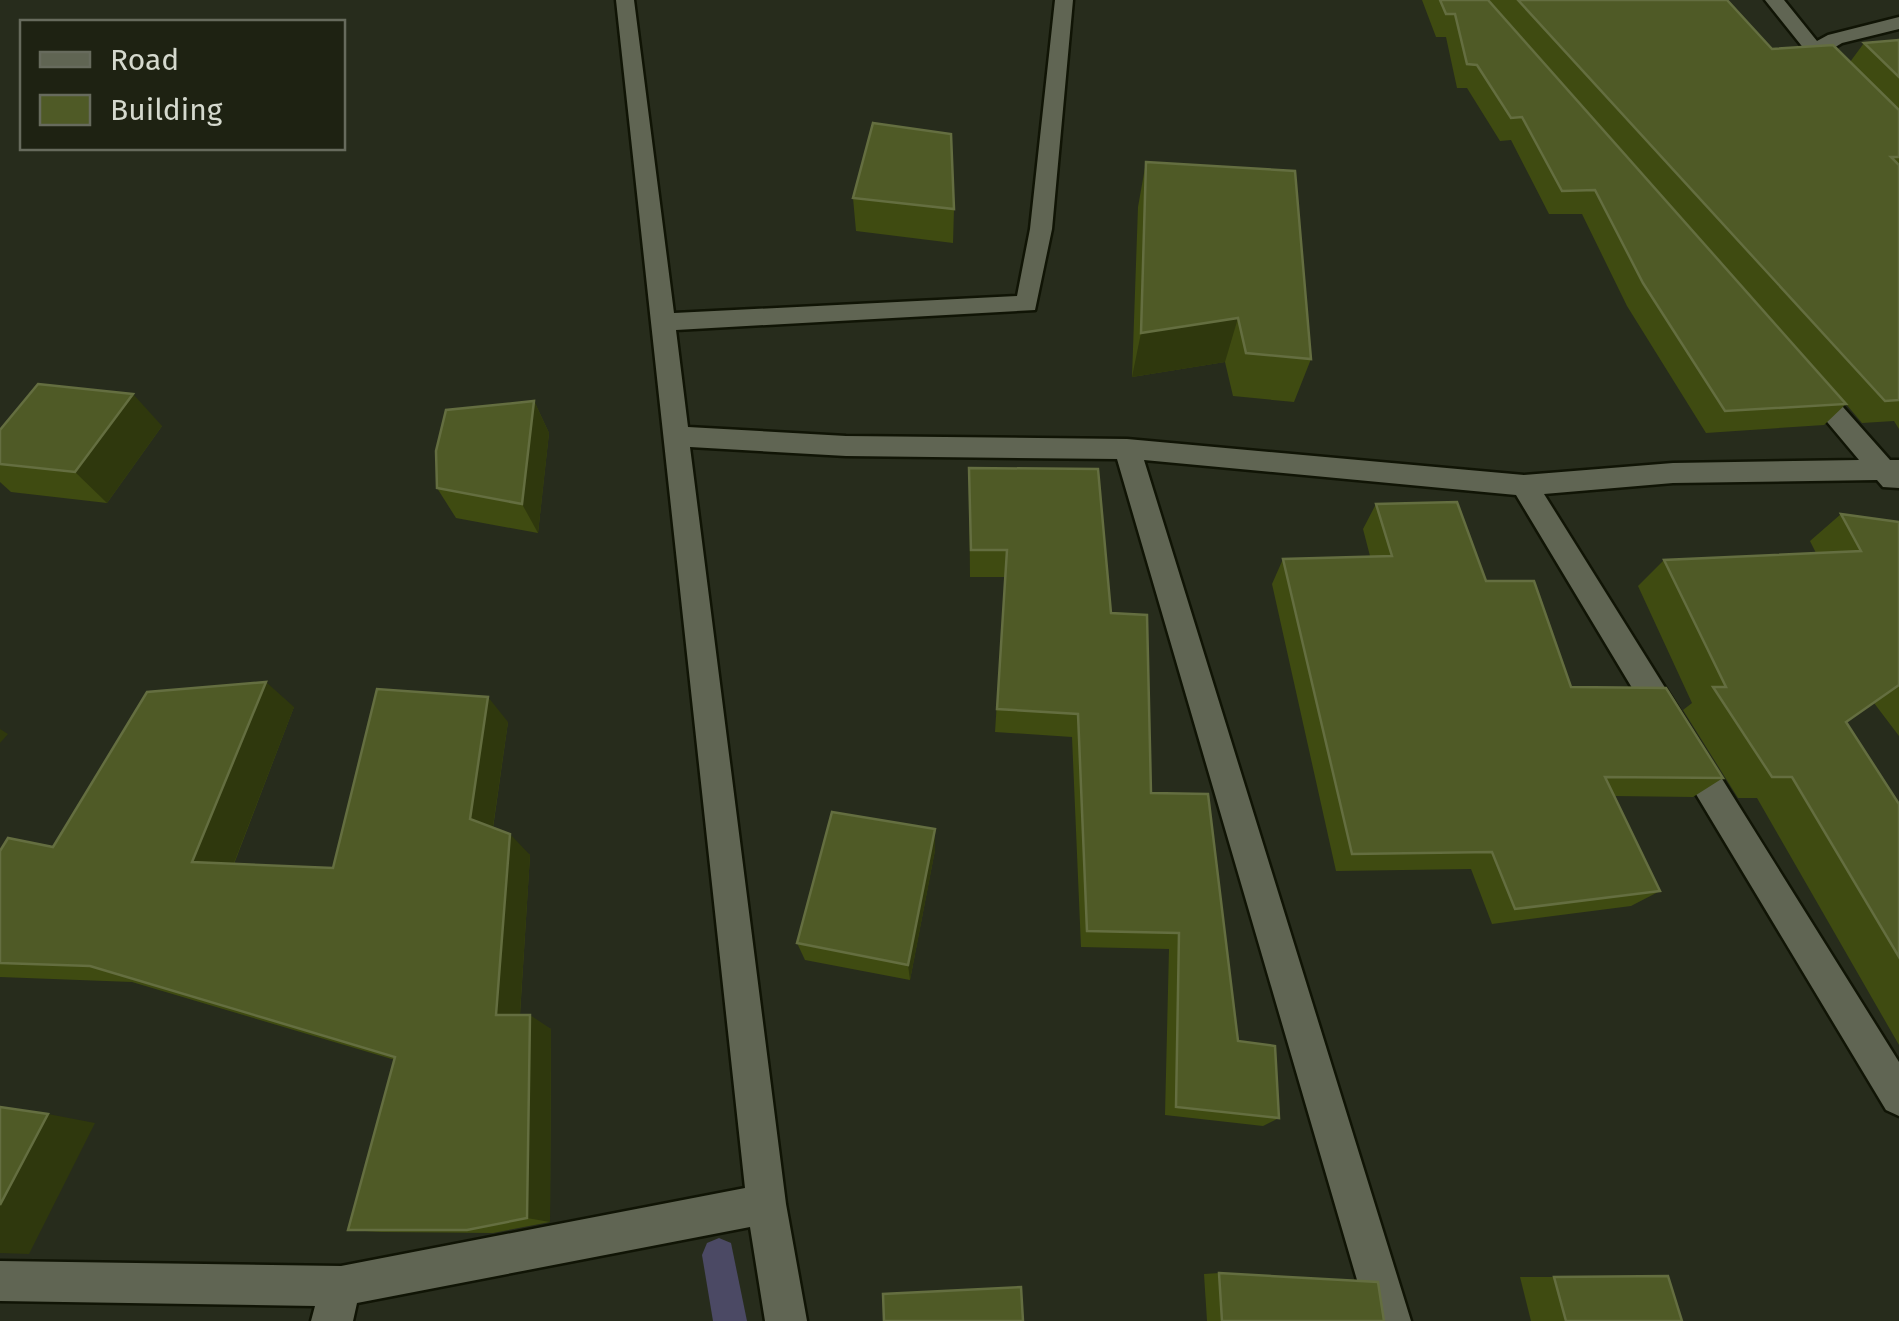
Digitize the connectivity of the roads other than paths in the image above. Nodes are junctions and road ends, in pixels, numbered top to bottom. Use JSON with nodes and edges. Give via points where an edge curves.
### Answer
{"nodes":[{"id":1,"x":625,"y":0,"type":"edge"},
{"id":2,"x":1064,"y":0,"type":"edge"},
{"id":3,"x":1774,"y":0,"type":"edge"},
{"id":4,"x":1899,"y":24,"type":"edge"},
{"id":5,"x":1815,"y":51,"type":"junction"},
{"id":6,"x":1848,"y":87,"type":"edge"},
{"id":7,"x":660,"y":322,"type":"junction"},
{"id":8,"x":1794,"y":368,"type":"edge"},
{"id":9,"x":677,"y":436,"type":"junction"},
{"id":10,"x":1127,"y":449,"type":"junction"},
{"id":11,"x":1894,"y":476,"type":"edge"},
{"id":12,"x":1524,"y":485,"type":"junction"},
{"id":13,"x":1899,"y":1097,"type":"edge"},
{"id":14,"x":766,"y":1204,"type":"junction"},
{"id":15,"x":0,"y":1281,"type":"edge"},
{"id":16,"x":336,"y":1303,"type":"edge"},
{"id":17,"x":786,"y":1321,"type":"edge"},
{"id":18,"x":1390,"y":1321,"type":"edge"}],
"edges":[{"from":1,"to":7,"type":"street"},
{"from":2,"to":7,"type":"street","via":[[1028,304]]},
{"from":3,"to":5,"type":"street"},
{"from":4,"to":5,"type":"street","via":[[1835,38]]},
{"from":5,"to":6,"type":"street"},
{"from":7,"to":9,"type":"street"},
{"from":8,"to":11,"type":"street"},
{"from":9,"to":10,"type":"street","via":[[846,446]]},
{"from":9,"to":14,"type":"street"},
{"from":10,"to":12,"type":"street"},
{"from":10,"to":18,"type":"street"},
{"from":11,"to":12,"type":"street","via":[[1673,473]]},
{"from":12,"to":13,"type":"street"},
{"from":14,"to":16,"type":"street"},
{"from":14,"to":17,"type":"street"},
{"from":15,"to":16,"type":"street"}]}
